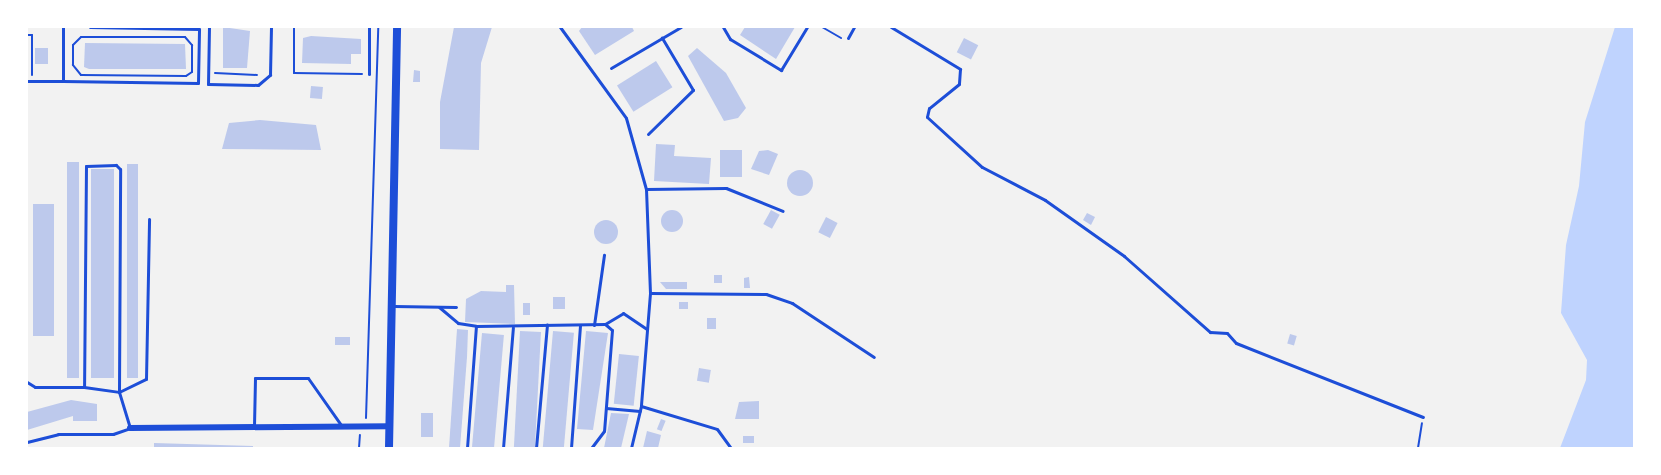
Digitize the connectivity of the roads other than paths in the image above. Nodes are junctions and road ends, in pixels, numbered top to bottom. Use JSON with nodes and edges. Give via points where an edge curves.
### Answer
{"nodes":[{"id":1,"x":63,"y":27,"type":"edge"},
{"id":2,"x":90,"y":27,"type":"edge"},
{"id":3,"x":209,"y":27,"type":"edge"},
{"id":4,"x":271,"y":27,"type":"edge"},
{"id":5,"x":369,"y":27,"type":"edge"},
{"id":6,"x":397,"y":27,"type":"edge"},
{"id":7,"x":560,"y":27,"type":"edge"},
{"id":8,"x":681,"y":27,"type":"edge"},
{"id":9,"x":723,"y":27,"type":"edge"},
{"id":10,"x":807,"y":27,"type":"edge"},
{"id":11,"x":854,"y":27,"type":"edge"},
{"id":12,"x":891,"y":27,"type":"edge"},
{"id":13,"x":662,"y":38,"type":"junction"},
{"id":14,"x":848,"y":38,"type":"road end"},
{"id":15,"x":610,"y":68,"type":"dead end"},
{"id":16,"x":369,"y":74,"type":"dead end"},
{"id":17,"x":27,"y":81,"type":"edge"},
{"id":18,"x":63,"y":81,"type":"junction"},
{"id":19,"x":648,"y":134,"type":"dead end"},
{"id":20,"x":646,"y":189,"type":"junction"},
{"id":21,"x":783,"y":210,"type":"dead end"},
{"id":22,"x":149,"y":219,"type":"dead end"},
{"id":23,"x":604,"y":255,"type":"dead end"},
{"id":24,"x":650,"y":293,"type":"junction"},
{"id":25,"x":392,"y":306,"type":"junction"},
{"id":26,"x":439,"y":307,"type":"junction"},
{"id":27,"x":456,"y":308,"type":"dead end"},
{"id":28,"x":547,"y":324,"type":"junction"},
{"id":29,"x":605,"y":324,"type":"junction"},
{"id":30,"x":580,"y":325,"type":"junction"},
{"id":31,"x":594,"y":325,"type":"junction"},
{"id":32,"x":476,"y":326,"type":"junction"},
{"id":33,"x":513,"y":327,"type":"junction"},
{"id":34,"x":647,"y":329,"type":"junction"},
{"id":35,"x":874,"y":357,"type":"dead end"},
{"id":36,"x":27,"y":382,"type":"edge"},
{"id":37,"x":84,"y":387,"type":"junction"},
{"id":38,"x":119,"y":392,"type":"junction"},
{"id":39,"x":641,"y":406,"type":"junction"},
{"id":40,"x":606,"y":408,"type":"junction"},
{"id":41,"x":640,"y":411,"type":"junction"},
{"id":42,"x":1423,"y":417,"type":"road end"},
{"id":43,"x":390,"y":426,"type":"junction"},
{"id":44,"x":254,"y":427,"type":"junction"},
{"id":45,"x":342,"y":427,"type":"junction"},
{"id":46,"x":130,"y":428,"type":"junction"},
{"id":47,"x":27,"y":442,"type":"edge"},
{"id":48,"x":389,"y":448,"type":"edge"},
{"id":49,"x":467,"y":448,"type":"edge"},
{"id":50,"x":503,"y":448,"type":"edge"},
{"id":51,"x":536,"y":448,"type":"edge"},
{"id":52,"x":572,"y":448,"type":"edge"},
{"id":53,"x":591,"y":448,"type":"edge"},
{"id":54,"x":631,"y":448,"type":"edge"},
{"id":55,"x":731,"y":448,"type":"edge"}],
"edges":[{"from":1,"to":18,"type":"lane"},
{"from":2,"to":18,"type":"lane","via":[[199,29],[198,83]]},
{"from":3,"to":4,"type":"lane","via":[[208,84],[258,85],[270,75]]},
{"from":5,"to":16,"type":"lane"},
{"from":6,"to":25,"type":"street"},
{"from":7,"to":20,"type":"lane","via":[[626,118]]},
{"from":8,"to":13,"type":"lane"},
{"from":9,"to":10,"type":"lane","via":[[730,39],[781,70]]},
{"from":11,"to":14,"type":"lane"},
{"from":12,"to":42,"type":"lane","via":[[960,69],[960,84],[929,108],[927,117],[982,167],[1045,201],[1124,256],[1210,332],[1227,333],[1236,343]]},
{"from":13,"to":15,"type":"lane"},
{"from":13,"to":19,"type":"lane","via":[[693,90]]},
{"from":17,"to":18,"type":"lane"},
{"from":20,"to":21,"type":"lane","via":[[726,188]]},
{"from":20,"to":24,"type":"lane"},
{"from":22,"to":38,"type":"lane","via":[[146,379]]},
{"from":23,"to":31,"type":"lane"},
{"from":24,"to":34,"type":"lane"},
{"from":24,"to":35,"type":"lane","via":[[772,296]]},
{"from":25,"to":26,"type":"lane"},
{"from":25,"to":43,"type":"street"},
{"from":26,"to":27,"type":"lane"},
{"from":26,"to":32,"type":"lane","via":[[458,323]]},
{"from":28,"to":30,"type":"lane"},
{"from":28,"to":33,"type":"lane"},
{"from":28,"to":51,"type":"lane"},
{"from":29,"to":31,"type":"lane"},
{"from":29,"to":34,"type":"lane","via":[[623,313]]},
{"from":29,"to":40,"type":"lane","via":[[613,334]]},
{"from":30,"to":31,"type":"lane"},
{"from":30,"to":52,"type":"lane"},
{"from":32,"to":33,"type":"lane"},
{"from":32,"to":49,"type":"lane"},
{"from":33,"to":50,"type":"lane"},
{"from":34,"to":39,"type":"lane"},
{"from":36,"to":37,"type":"lane","via":[[35,387]]},
{"from":37,"to":38,"type":"lane"},
{"from":37,"to":38,"type":"lane","via":[[85,169],[88,165],[117,165]]},
{"from":38,"to":46,"type":"lane"},
{"from":39,"to":41,"type":"lane"},
{"from":39,"to":55,"type":"lane","via":[[717,429]]},
{"from":40,"to":41,"type":"lane"},
{"from":40,"to":53,"type":"lane","via":[[604,431]]},
{"from":41,"to":54,"type":"lane"},
{"from":43,"to":45,"type":"street"},
{"from":43,"to":48,"type":"street"},
{"from":44,"to":45,"type":"street"},
{"from":44,"to":45,"type":"lane","via":[[255,378],[308,378]]},
{"from":44,"to":46,"type":"street"},
{"from":46,"to":47,"type":"lane","via":[[113,434],[58,434]]}]}
